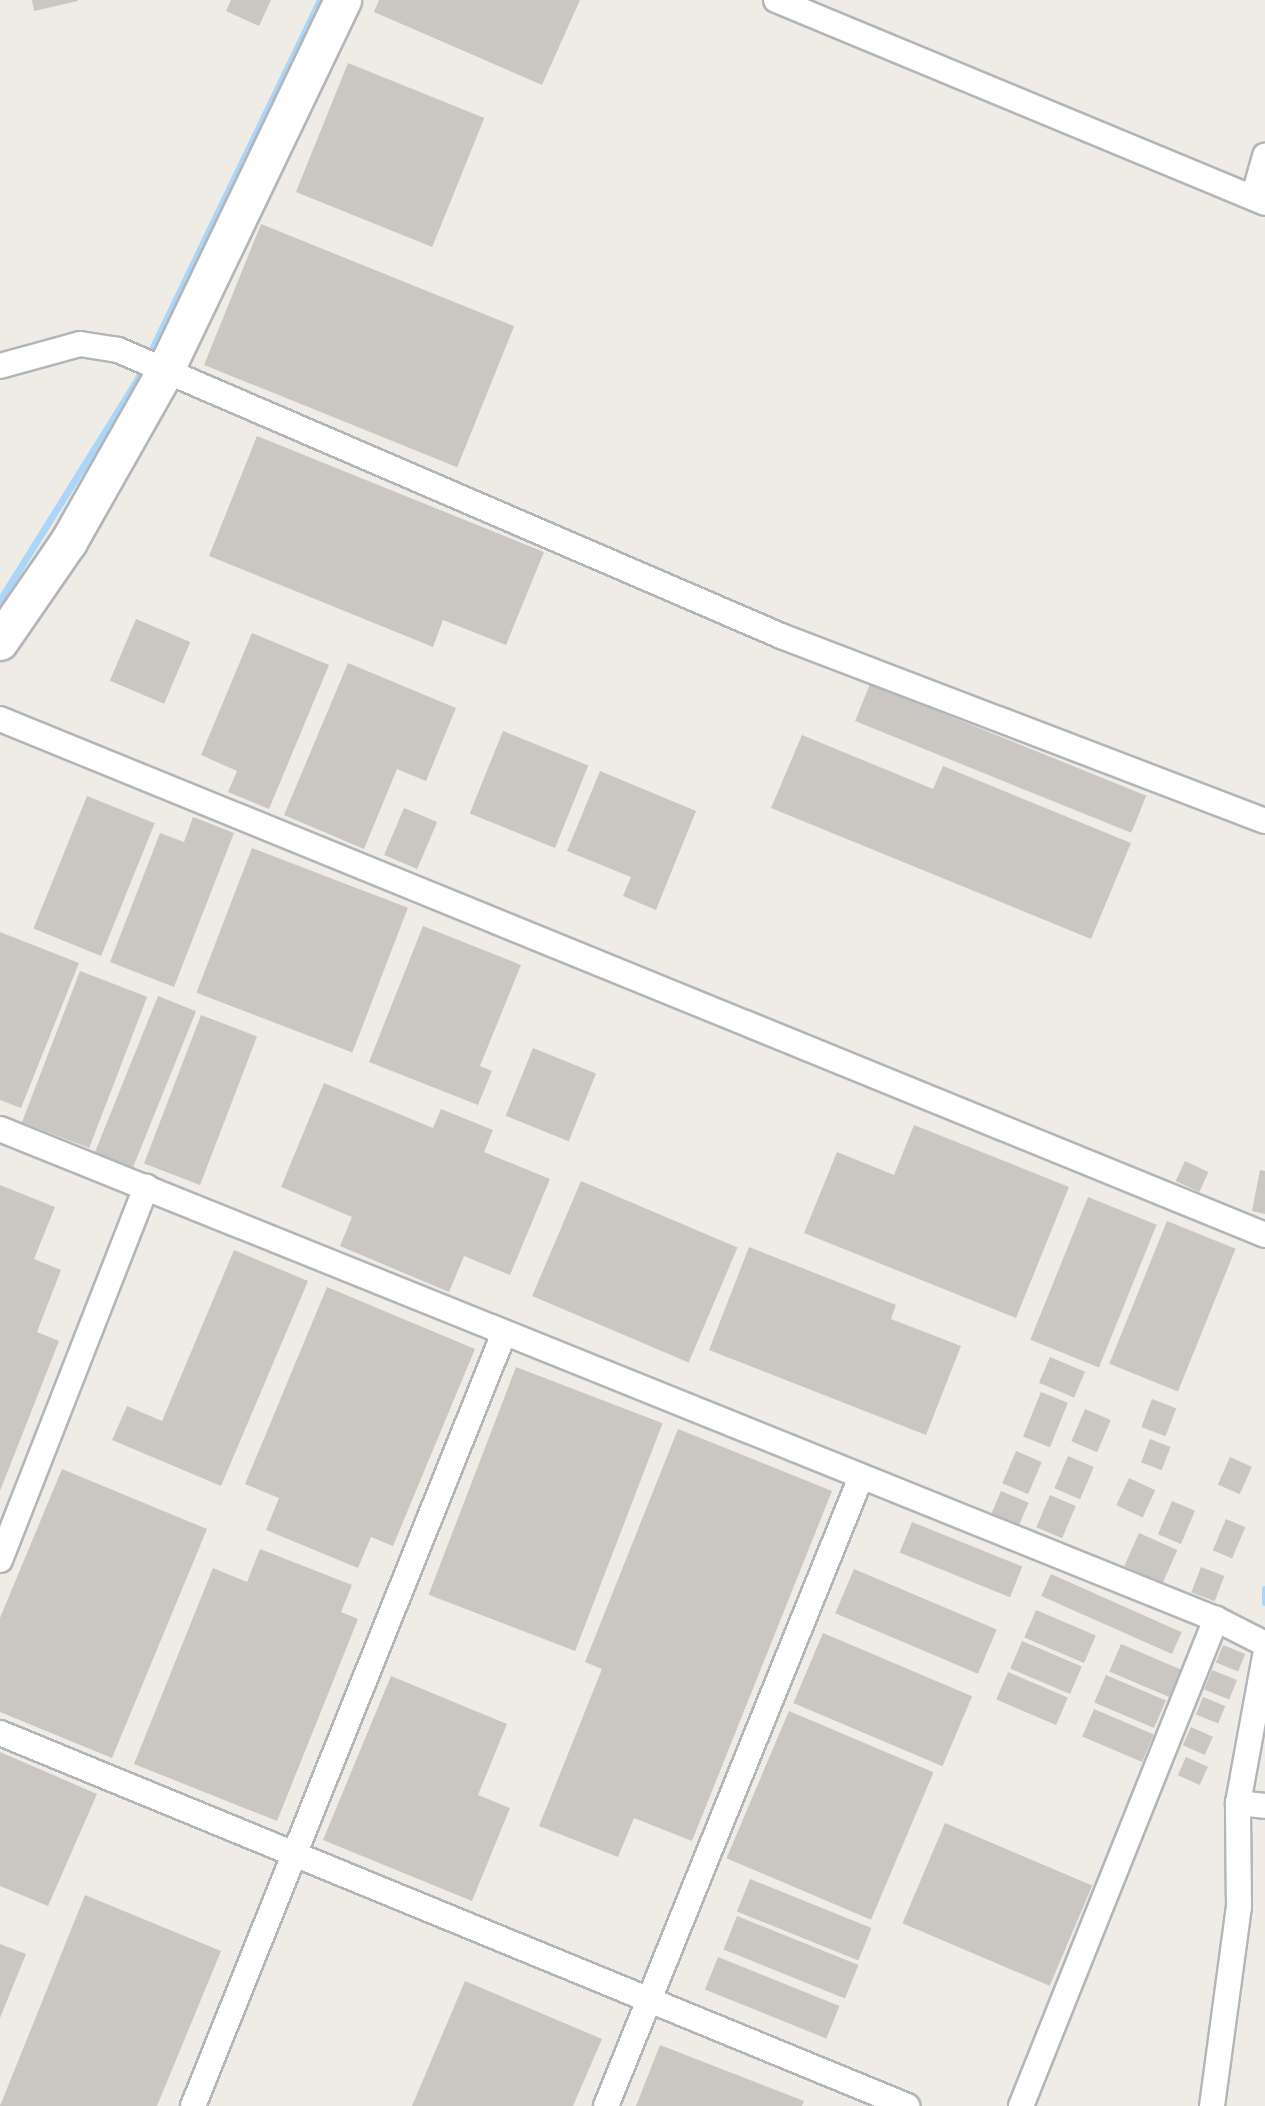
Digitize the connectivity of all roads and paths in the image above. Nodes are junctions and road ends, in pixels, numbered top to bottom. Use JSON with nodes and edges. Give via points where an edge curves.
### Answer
{"nodes":[{"id":1,"x":343,"y":0,"type":"edge"},
{"id":2,"x":776,"y":0,"type":"edge"},
{"id":3,"x":1265,"y":156,"type":"edge"},
{"id":4,"x":1260,"y":199,"type":"edge"},
{"id":5,"x":0,"y":366,"type":"edge"},
{"id":6,"x":165,"y":372,"type":"junction"},
{"id":7,"x":0,"y":642,"type":"edge"},
{"id":8,"x":0,"y":719,"type":"edge"},
{"id":9,"x":1265,"y":821,"type":"edge"},
{"id":10,"x":0,"y":1129,"type":"edge"},
{"id":11,"x":146,"y":1187,"type":"junction"},
{"id":12,"x":1265,"y":1235,"type":"edge"},
{"id":13,"x":504,"y":1333,"type":"junction"},
{"id":14,"x":861,"y":1477,"type":"junction"},
{"id":15,"x":0,"y":1560,"type":"edge"},
{"id":16,"x":1216,"y":1619,"type":"junction"},
{"id":17,"x":1265,"y":1644,"type":"edge"},
{"id":18,"x":1265,"y":1656,"type":"edge"},
{"id":19,"x":0,"y":1733,"type":"edge"},
{"id":20,"x":1238,"y":1803,"type":"junction"},
{"id":21,"x":1265,"y":1806,"type":"edge"},
{"id":22,"x":295,"y":1852,"type":"junction"},
{"id":23,"x":650,"y":2001,"type":"junction"},
{"id":24,"x":193,"y":2106,"type":"edge"},
{"id":25,"x":606,"y":2106,"type":"edge"},
{"id":26,"x":907,"y":2106,"type":"edge"},
{"id":27,"x":1021,"y":2106,"type":"edge"},
{"id":28,"x":1212,"y":2106,"type":"edge"}],
"edges":[{"from":1,"to":6,"type":"street"},
{"from":2,"to":4,"type":"street"},
{"from":3,"to":4,"type":"street"},
{"from":5,"to":6,"type":"street","via":[[80,344],[118,350]]},
{"from":6,"to":7,"type":"street","via":[[69,542]]},
{"from":6,"to":9,"type":"street","via":[[781,636]]},
{"from":8,"to":12,"type":"street"},
{"from":10,"to":11,"type":"street"},
{"from":11,"to":13,"type":"street"},
{"from":11,"to":15,"type":"street"},
{"from":13,"to":14,"type":"street"},
{"from":13,"to":22,"type":"street"},
{"from":14,"to":16,"type":"street"},
{"from":14,"to":23,"type":"street"},
{"from":16,"to":17,"type":"street"},
{"from":16,"to":27,"type":"street"},
{"from":18,"to":20,"type":"street"},
{"from":19,"to":22,"type":"street"},
{"from":20,"to":21,"type":"street"},
{"from":20,"to":28,"type":"street","via":[[1239,1907]]},
{"from":22,"to":23,"type":"street"},
{"from":22,"to":24,"type":"street"},
{"from":23,"to":25,"type":"street"},
{"from":23,"to":26,"type":"street"}]}
